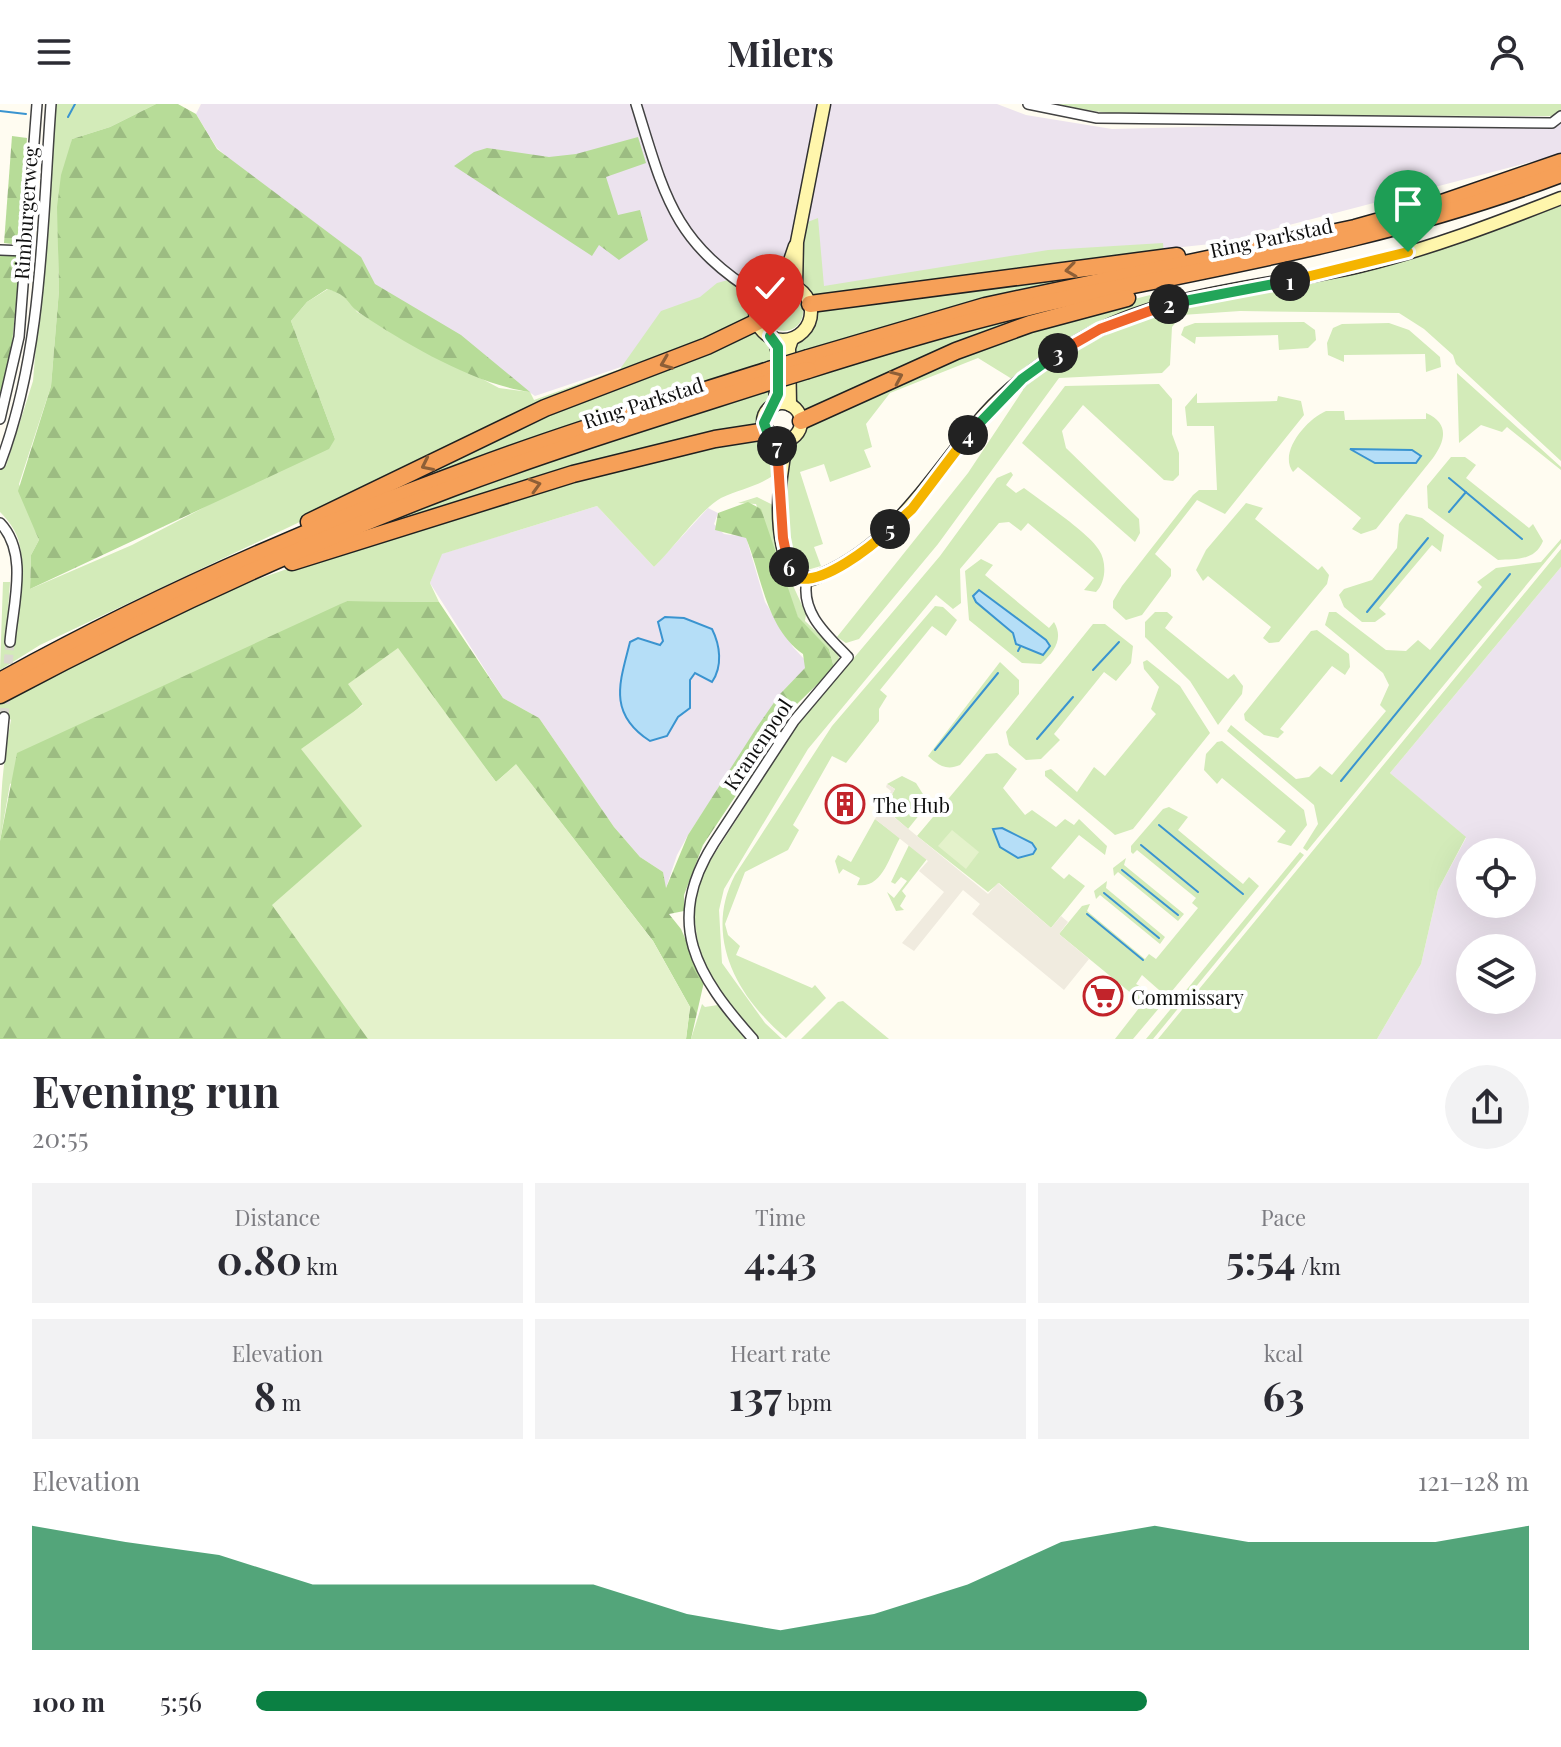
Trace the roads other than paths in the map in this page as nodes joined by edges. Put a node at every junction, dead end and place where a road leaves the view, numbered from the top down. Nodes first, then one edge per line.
1 (37, 104) edge
2 (51, 104) edge
3 (636, 104) edge
4 (816, 104) edge
5 (824, 104) edge
6 (1028, 104) edge
7 (1558, 121) edge
8 (815, 144) junction
9 (1561, 162) edge
10 (1561, 174) edge
11 (1561, 198) edge
12 (797, 242) junction
13 (1273, 247) junction
14 (0, 250) edge
15 (26, 251) junction
16 (1252, 263) junction
17 (782, 284) junction
18 (796, 286) junction
19 (760, 296) junction
20 (810, 304) junction
21 (757, 322) junction
22 (774, 338) junction
23 (792, 339) junction
24 (808, 364) junction
25 (775, 405) junction
26 (790, 405) junction
27 (0, 419) edge
28 (801, 421) junction
29 (777, 437) junction
30 (0, 464) edge
31 (0, 523) edge
32 (234, 572) junction
33 (807, 580) junction
34 (10, 642) tunnel mouth
35 (0, 681) edge
36 (0, 695) edge
37 (4, 717) dead end
38 (0, 759) edge
39 (753, 1039) edge

1 - 15 street
2 - 30 street, Rimburgerweg
3 - 19 street
4 - 8 street
5 - 8 street
6 - 7 street
8 - 12 street
9 - 13 highway, Ring Parkstad
10 - 16 highway, Ring Parkstad
11 - 33 street
12 - 17 street
12 - 18 street
13 -> 20 highway
13 - 24 highway, Ring Parkstad
14 - 15 street
15 - 27 street
16 - 24 highway, Ring Parkstad
28 -> 16 highway
17 - 18 street
17 - 19 street
18 - 20 street
19 - 21 street
20 - 23 street
21 - 22 street
21 -> 32 highway
22 - 23 street
22 - 25 street
23 - 26 street
24 - 32 highway, Ring Parkstad, bridge
25 - 26 street
25 - 29 street
26 - 28 street
28 - 29 street
32 -> 29 highway
29 - 33 street, Kranenpool
31 - 34 street
32 - 35 highway, Ring Parkstad
32 - 36 highway, Ring Parkstad
33 - 39 street, Kranenpool
37 - 38 street

